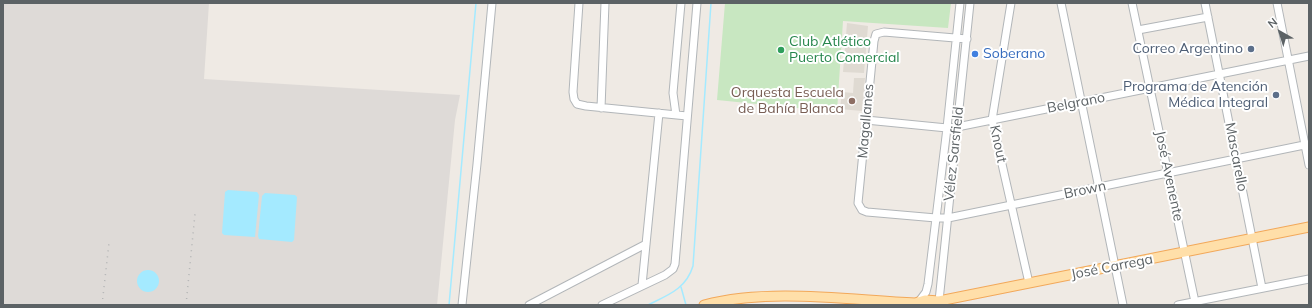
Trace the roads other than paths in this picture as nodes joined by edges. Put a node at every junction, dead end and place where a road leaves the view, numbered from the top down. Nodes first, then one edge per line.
1 (492, 3) edge
2 (579, 3) edge
3 (605, 3) edge
4 (681, 3) edge
5 (697, 3) edge
6 (960, 3) edge
7 (970, 3) edge
8 (1011, 3) edge
9 (1060, 3) edge
10 (1132, 3) edge
11 (1205, 3) edge
12 (1277, 3) edge
13 (1208, 17) junction
14 (1138, 30) junction
15 (956, 38) junction
16 (967, 39) junction
17 (1309, 56) edge
18 (1288, 60) junction
19 (1220, 74) junction
20 (1150, 88) junction
21 (1081, 102) junction
22 (601, 108) junction
23 (659, 113) junction
24 (676, 115) junction
25 (687, 116) junction
26 (866, 120) junction
27 (992, 120) junction
28 (957, 127) junction
29 (947, 128) junction
30 (1307, 144) edge
31 (1236, 158) junction
32 (1309, 165) edge
33 (1168, 172) junction
34 (1098, 187) junction
35 (1011, 204) junction
36 (860, 209) joint
37 (936, 218) junction
38 (948, 218) junction
39 (1309, 228) edge
40 (1252, 239) junction
41 (646, 244) junction
42 (1184, 252) junction
43 (1114, 266) junction
44 (1309, 279) edge
45 (1029, 283) junction
46 (642, 285) junction
47 (1262, 288) junction
48 (826, 298) junction
49 (1195, 302) junction
50 (916, 303) edge
51 (938, 303) edge
52 (462, 305) edge
53 (529, 305) edge
54 (602, 305) edge
55 (704, 305) edge
56 (845, 305) edge
57 (899, 305) edge
58 (1123, 305) edge
59 (1178, 305) edge

1 - 52 street
2 - 22 street
3 - 22 street
4 - 24 street
5 - 25 street
6 - 15 street, Vélez Sarsfield
7 - 16 street, Vélez Sarsfield
8 - 27 street, Knout
9 - 21 street
10 - 14 street, José Avenente
11 - 13 street, Mascarello
12 - 18 street
13 - 14 street
13 - 19 street, Mascarello
14 - 20 street, José Avenente
15 - 16 street
15 - 26 street, Magallanes
15 - 29 street, Vélez Sarsfield
16 - 28 street, Vélez Sarsfield
17 - 18 street, Belgrano
18 - 19 street, Belgrano
18 - 30 street
19 - 20 street, Belgrano
19 - 31 street, Mascarello
20 - 21 street, Belgrano
20 - 33 street, José Avenente
21 - 27 street, Belgrano
21 - 34 street
22 - 23 street
23 - 24 street
23 - 41 street
24 - 25 street
25 - 46 street
26 - 29 street, Belgrano
26 - 36 street, Magallanes
27 - 28 street, Belgrano
27 - 35 street, Knout
28 - 29 street, Belgrano
28 - 38 street, Vélez Sarsfield
29 - 37 street, Vélez Sarsfield
30 - 31 street, Brown
30 - 32 street
31 - 33 street, Brown
31 - 40 street, Mascarello
33 - 34 street, Brown
33 - 42 street, José Avenente
34 - 35 street, Brown
34 - 43 street
35 - 38 street, Brown
35 - 45 street, Knout
36 - 37 street, Brown
37 - 38 street, Brown
37 - 50 street, Vélez Sarsfield
38 - 51 street, Vélez Sarsfield
39 - 40 main road, José Carrega
40 - 42 main road, José Carrega
40 - 47 street, Mascarello
41 - 46 street
41 - 53 street
42 - 43 main road, José Carrega
42 - 49 street, José Avenente
43 - 45 main road, José Carrega
43 - 58 street
44 - 47 street
45 - 51 main road, José Carrega
46 - 54 street
47 - 49 street
48 - 50 main road, José Carrega
48 - 55 main road, José Carrega
48 - 56 main road
49 - 59 street
50 - 51 main road, José Carrega
50 - 57 main road

